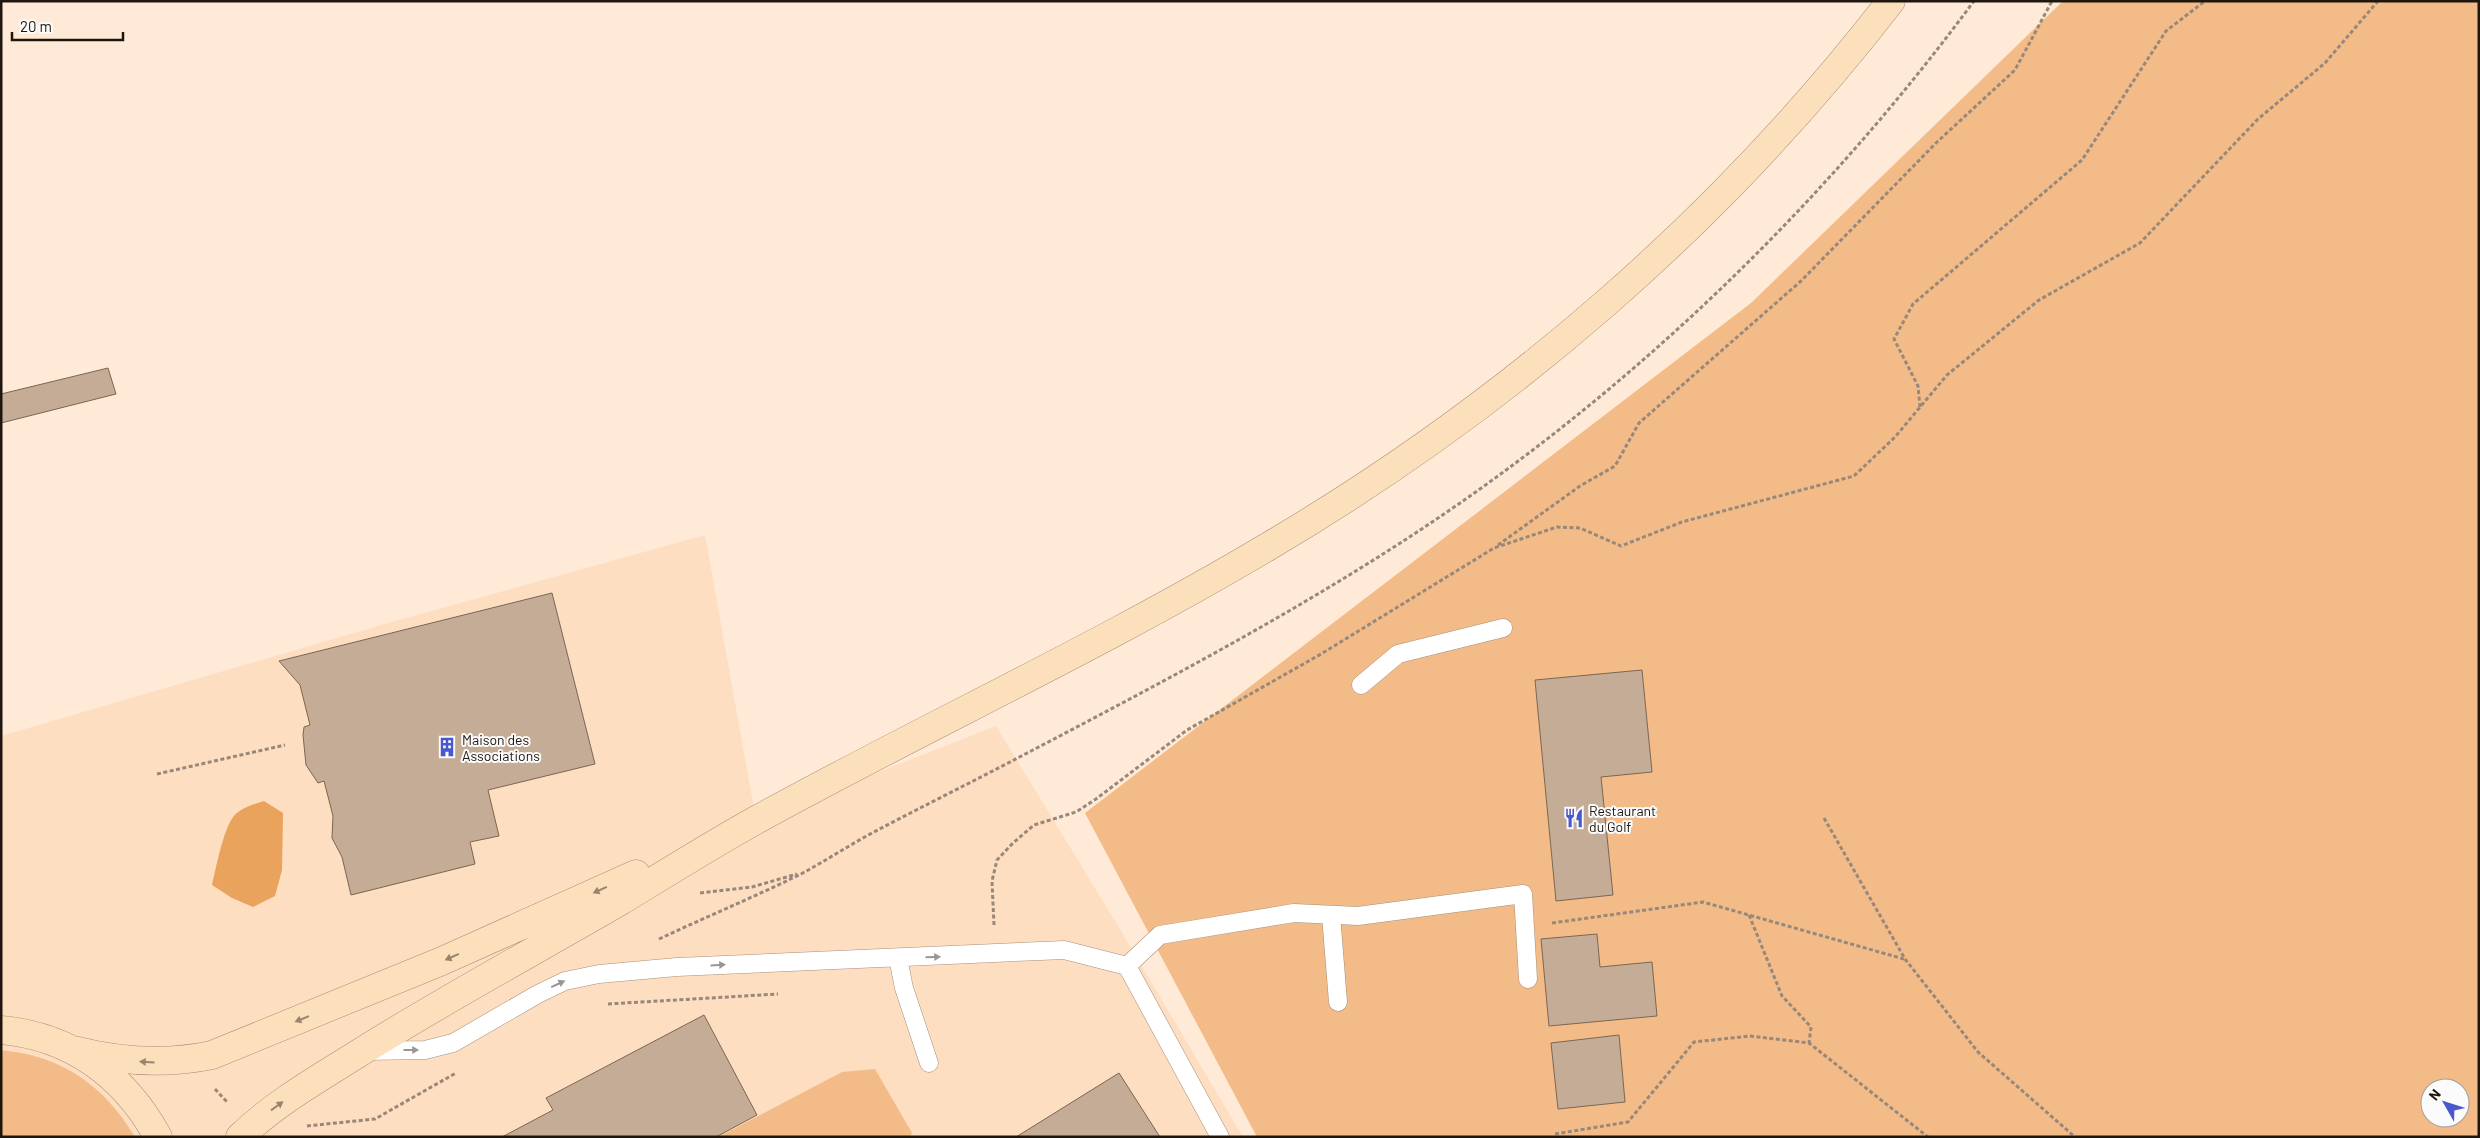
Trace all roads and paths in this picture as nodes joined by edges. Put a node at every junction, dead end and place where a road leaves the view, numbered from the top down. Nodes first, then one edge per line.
1 (1890, 1) edge
2 (2052, 1) edge
3 (2205, 1) edge
4 (2378, 1) edge
5 (1920, 408) junction
6 (1494, 548) junction
7 (1503, 628) dead end
8 (1361, 685) dead end
9 (285, 744) dead end
10 (157, 774) dead end
11 (1824, 818) dead end
12 (756, 820) junction
13 (807, 871) dead end
14 (1331, 915) junction
15 (1749, 915) junction
16 (1525, 927) junction
17 (653, 942) dead end
18 (995, 953) junction
19 (898, 958) junction
20 (1905, 959) junction
21 (1127, 966) junction
22 (1528, 979) dead end
23 (782, 993) dead end
24 (1338, 1002) dead end
25 (606, 1004) dead end
26 (1, 1030) edge
27 (1809, 1043) junction
28 (74, 1050) junction
29 (363, 1051) junction
30 (188, 1060) junction
31 (929, 1063) dead end
32 (459, 1072) dead end
33 (297, 1128) dead end
34 (245, 1132) edge
35 (1556, 1134) dead end
36 (158, 1137) edge
37 (1220, 1137) edge
38 (1928, 1137) edge
39 (2075, 1137) edge

1 - 12 main road
2 - 6 path
3 - 5 path
4 - 5 path
5 - 6 path
6 - 18 path
7 - 8 lane
9 - 10 path
11 - 20 path
12 - 29 main road
12 -> 30 main road
13 - 17 path
14 - 16 lane
14 - 21 lane
14 - 24 lane
15 - 16 path
15 - 20 path
15 - 27 path
16 - 22 lane
19 -> 18 lane
18 - 21 lane
29 -> 19 lane
19 - 31 lane
20 - 39 path
21 - 37 lane
23 - 25 path
26 - 28 main road
27 - 35 path
27 - 38 path
30 -> 28 main road
28 - 36 main road
34 -> 29 main road
30 - 34 path
32 - 33 path

